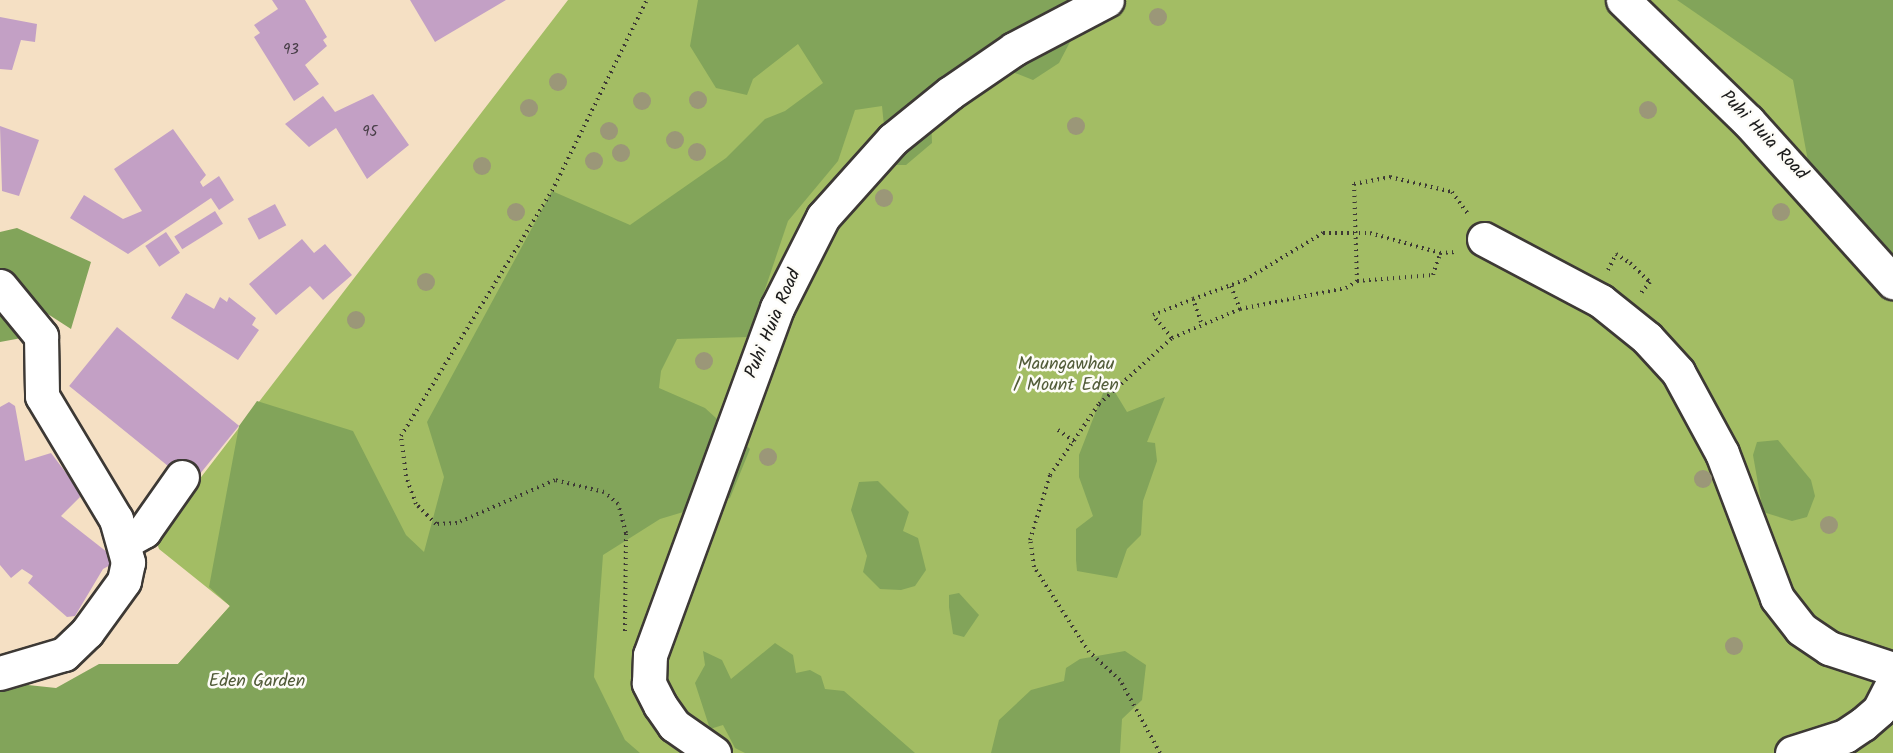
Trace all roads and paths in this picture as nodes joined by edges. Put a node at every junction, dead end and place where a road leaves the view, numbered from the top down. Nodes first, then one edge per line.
1 (647, 0) edge
2 (1107, 0) edge
3 (1623, 0) edge
4 (1354, 233) junction
5 (1484, 239) joint
6 (1448, 252) dead end
7 (1440, 253) junction
8 (1357, 281) junction
9 (1893, 282) edge
10 (0, 286) edge
11 (1231, 286) junction
12 (1193, 299) junction
13 (1240, 309) junction
14 (1200, 322) junction
15 (1172, 338) junction
16 (1058, 430) dead end
17 (1075, 442) junction
18 (182, 477) dead end
19 (126, 541) junction
20 (650, 655) junction
21 (1893, 669) edge
22 (0, 673) edge
23 (1893, 682) edge
24 (714, 753) edge
25 (1160, 753) edge
26 (1792, 753) edge

1 - 20 path
2 - 20 street, Puhi Huia Road
3 - 9 street, Puhi Huia Road
4 - 5 path
4 - 7 path
4 - 8 path
4 - 11 path
5 - 21 street
6 - 7 path
7 - 8 path
8 - 13 path
10 - 19 street
11 - 12 path
11 - 13 path
12 - 14 path
12 - 15 path
13 - 14 path
14 - 15 path
15 - 17 path
16 - 17 path
17 - 25 path
18 - 19 street
19 - 22 street
20 - 24 street, Puhi Huia Road
23 - 26 street

